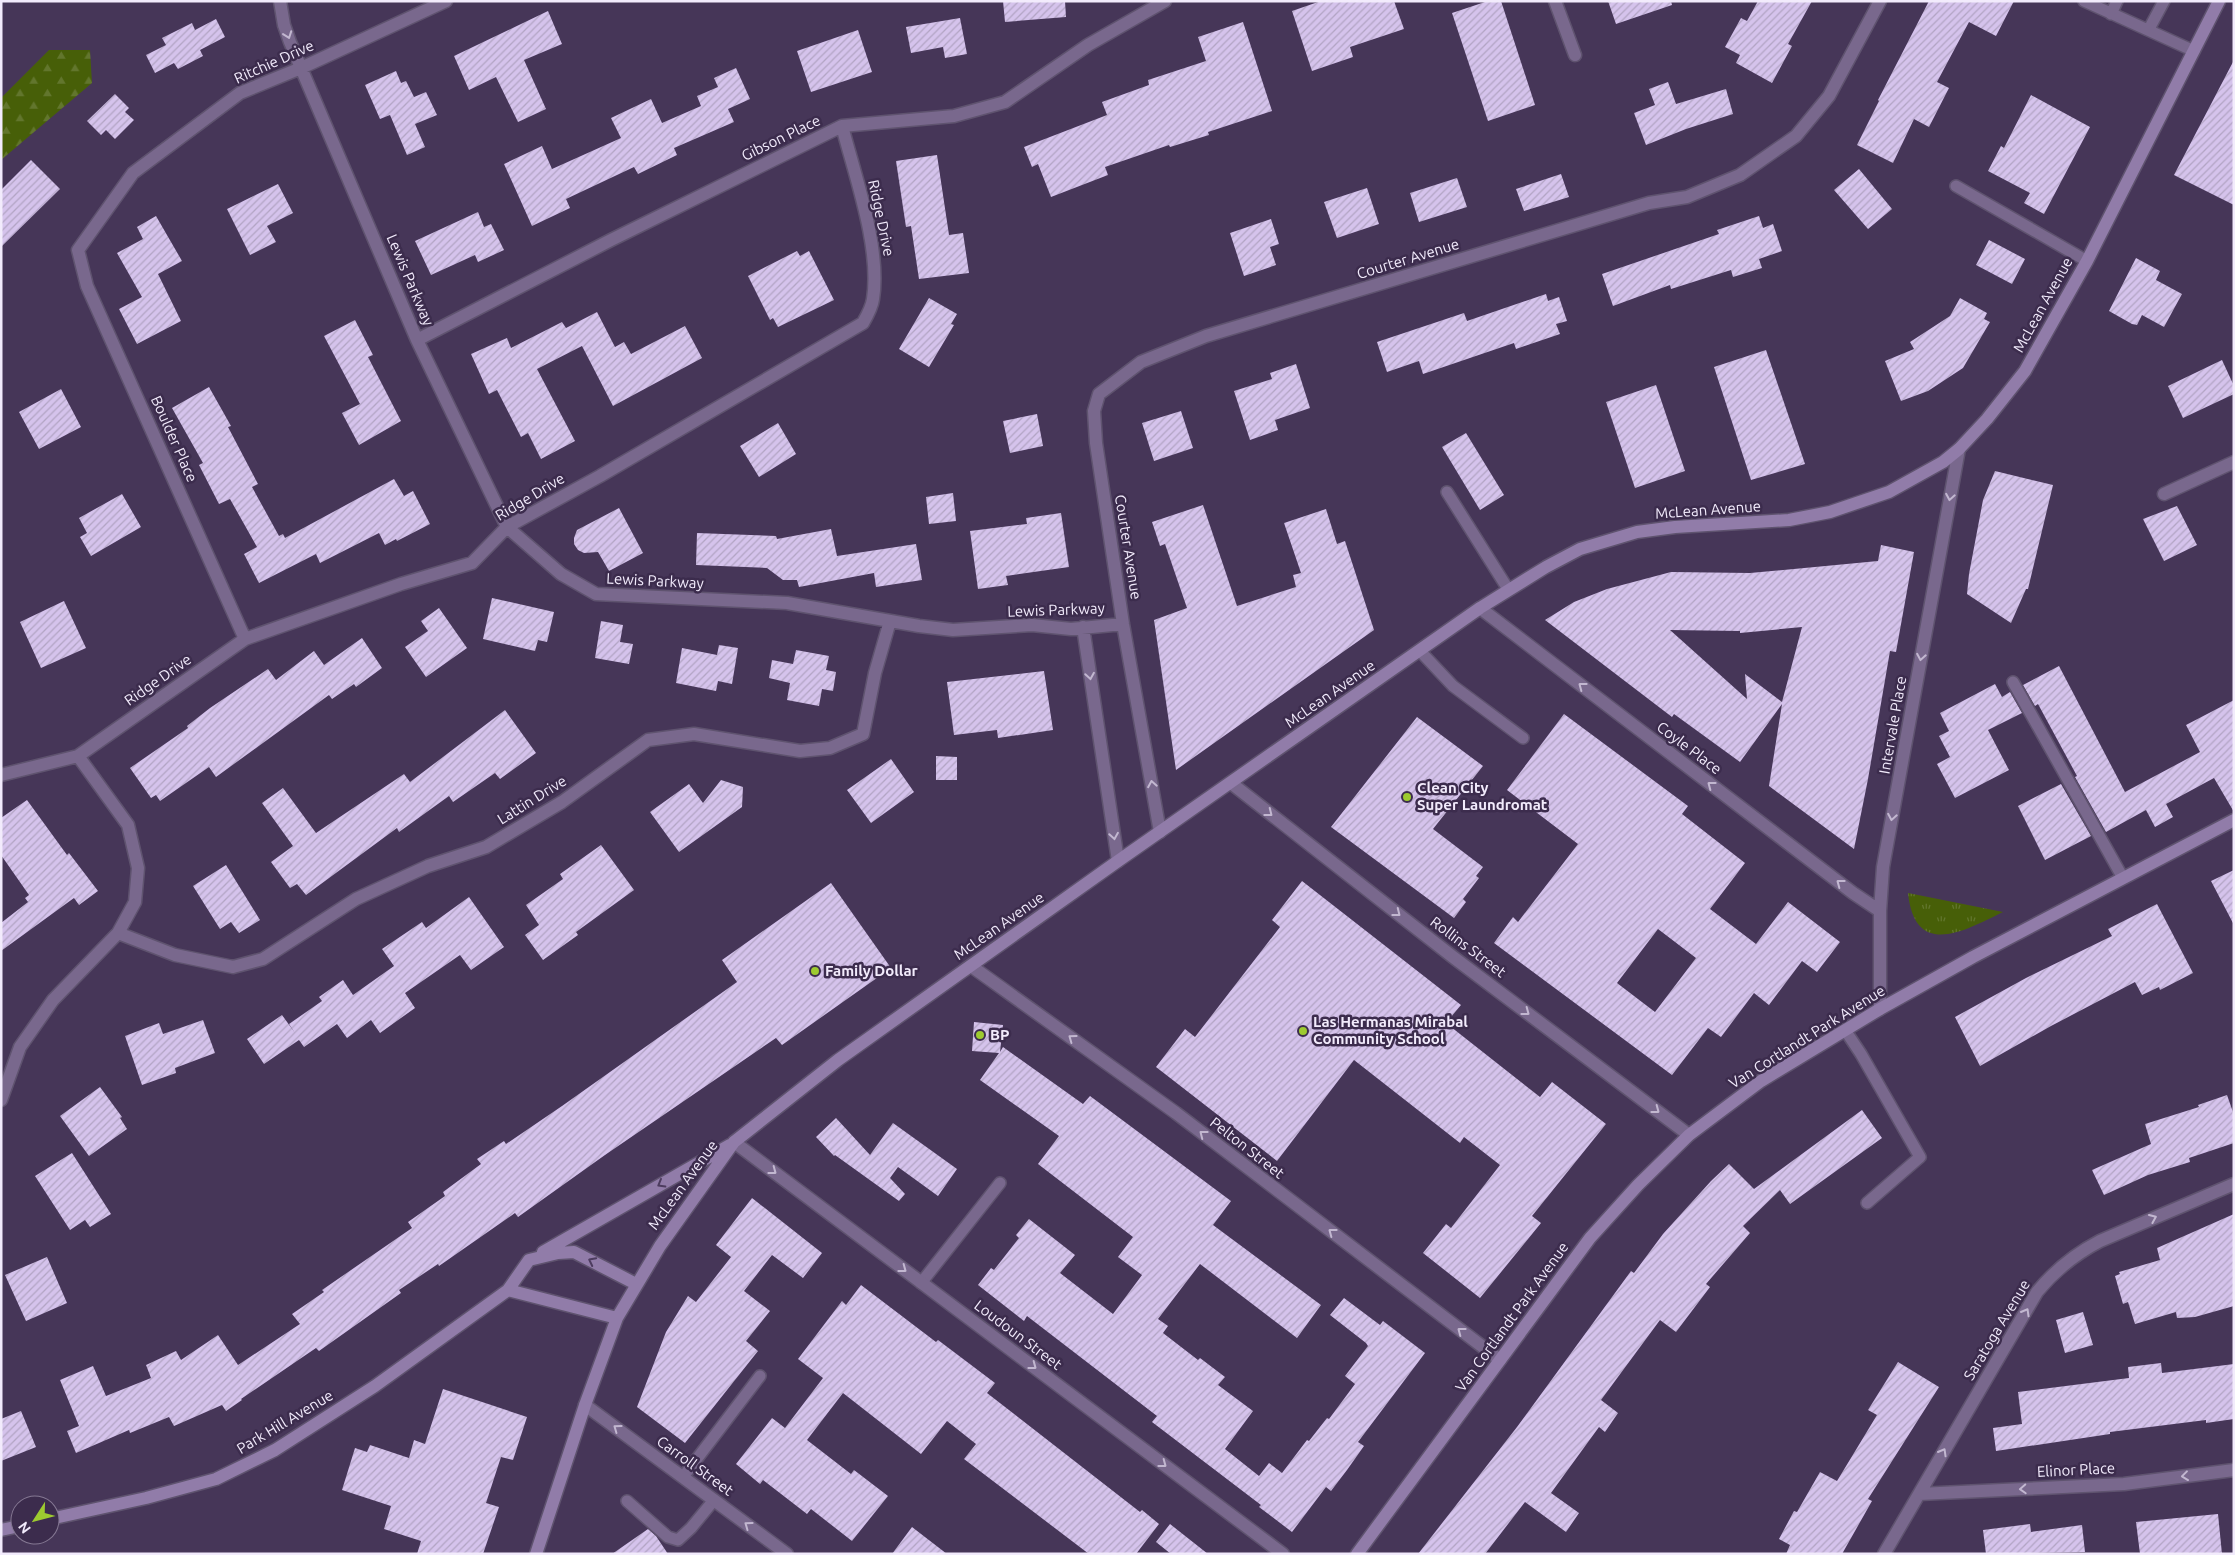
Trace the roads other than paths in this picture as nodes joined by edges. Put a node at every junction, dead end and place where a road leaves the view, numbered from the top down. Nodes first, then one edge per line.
1 (280, 1) edge
2 (446, 1) edge
3 (1165, 1) edge
4 (1555, 1) edge
5 (1880, 1) edge
6 (2084, 1) edge
7 (2117, 1) edge
8 (2164, 1) edge
9 (2219, 1) edge
10 (2111, 14) junction
11 (2150, 30) junction
12 (2194, 51) junction
13 (1575, 55) dead end
14 (301, 68) junction
15 (842, 126) junction
16 (1956, 186) dead end
17 (78, 250) joint
18 (2087, 261) junction
19 (417, 340) junction
20 (1959, 449) junction
21 (2234, 462) edge
22 (1447, 492) dead end
23 (2164, 494) dead end
24 (507, 527) junction
25 (1508, 589) junction
26 (1480, 608) junction
27 (890, 621) junction
28 (1123, 624) junction
29 (1083, 627) junction
30 (245, 639) junction
31 (1420, 651) junction
32 (2013, 682) dead end
33 (1523, 738) dead end
34 (78, 756) junction
35 (1, 775) edge
36 (1231, 783) junction
37 (2234, 820) edge
38 (1160, 832) junction
39 (1118, 861) junction
40 (2123, 878) junction
41 (1880, 911) junction
42 (118, 933) junction
43 (971, 966) junction
44 (1880, 1009) junction
45 (1845, 1030) junction
46 (1, 1100) edge
47 (1689, 1135) junction
48 (734, 1142) junction
49 (1000, 1183) dead end
50 (2234, 1184) edge
51 (1867, 1203) dead end
52 (529, 1260) junction
53 (921, 1283) junction
54 (636, 1284) junction
55 (508, 1290) junction
56 (617, 1318) junction
57 (1500, 1360) junction
58 (760, 1376) dead end
59 (585, 1405) junction
60 (2234, 1470) edge
61 (683, 1477) junction
62 (1919, 1494) junction
63 (627, 1500) dead end
64 (714, 1500) junction
65 (60, 1517) edge
66 (536, 1554) edge
67 (787, 1554) edge
68 (1282, 1554) edge
69 (1357, 1554) edge
70 (1884, 1554) edge

1 -> 14 street, Lewis Parkway
2 - 14 street, Ritchie Drive
3 - 15 street, Gibson Place
4 - 13 street
5 - 28 street, Courter Avenue
6 - 10 lane
7 - 10 lane
8 - 11 lane
9 - 12 street, McLean Avenue
10 - 11 lane
11 - 12 lane
12 - 18 street, McLean Avenue
14 - 17 street, Ritchie Drive
14 - 19 street, Lewis Parkway
15 - 19 street, Gibson Place
15 - 24 street, Ridge Drive
16 - 18 lane
17 - 30 street, Boulder Place
18 - 20 street, McLean Avenue
19 - 24 street, Lewis Parkway
20 - 25 street, McLean Avenue
20 -> 41 street, Intervale Place
21 - 23 street
22 - 25 lane
24 - 27 street, Lewis Parkway
24 - 30 street, Ridge Drive
25 - 26 street, McLean Avenue
26 - 31 street, McLean Avenue
41 -> 26 street, Coyle Place
27 - 29 street, Lewis Parkway
27 - 42 street, Lattin Drive
28 - 29 street, Lewis Parkway
38 -> 28 street, Lewis Parkway
29 -> 39 street
30 - 34 street, Ridge Drive
31 - 33 lane
31 - 36 street, McLean Avenue
32 - 40 lane
34 - 35 street, Ridge Drive
34 - 42 street
36 - 38 street, McLean Avenue
36 -> 47 street, Rollins Street
37 - 40 street, Van Cortlandt Park Avenue
38 - 39 street, McLean Avenue
39 - 43 street, McLean Avenue
40 - 44 street, Van Cortlandt Park Avenue
41 - 44 street, Intervale Place
42 - 46 street
43 - 48 street, McLean Avenue
57 -> 43 street, Pelton Street
44 - 45 street, Van Cortlandt Park Avenue
45 - 47 street, Van Cortlandt Park Avenue
45 - 51 lane
47 - 57 street, Van Cortlandt Park Avenue
48 -> 52 street
48 -> 53 street, Loudoun Street
48 - 54 street, McLean Avenue
49 - 53 lane
62 -> 50 street, Saratoga Avenue
54 -> 52 street
52 - 55 street, Park Hill Avenue
53 -> 68 street, Loudoun Street
54 - 56 street, McLean Avenue
55 - 56 street
55 - 65 street, Park Hill Avenue
56 - 59 street, McLean Avenue
57 - 69 street, Van Cortlandt Park Avenue
58 - 61 lane
61 -> 59 street, Carroll Street
59 - 66 street, McLean Avenue
60 -> 62 street, Elinor Place
61 - 64 street, Carroll Street
62 - 70 street, Saratoga Avenue
63 - 64 lane
67 -> 64 street, Carroll Street

